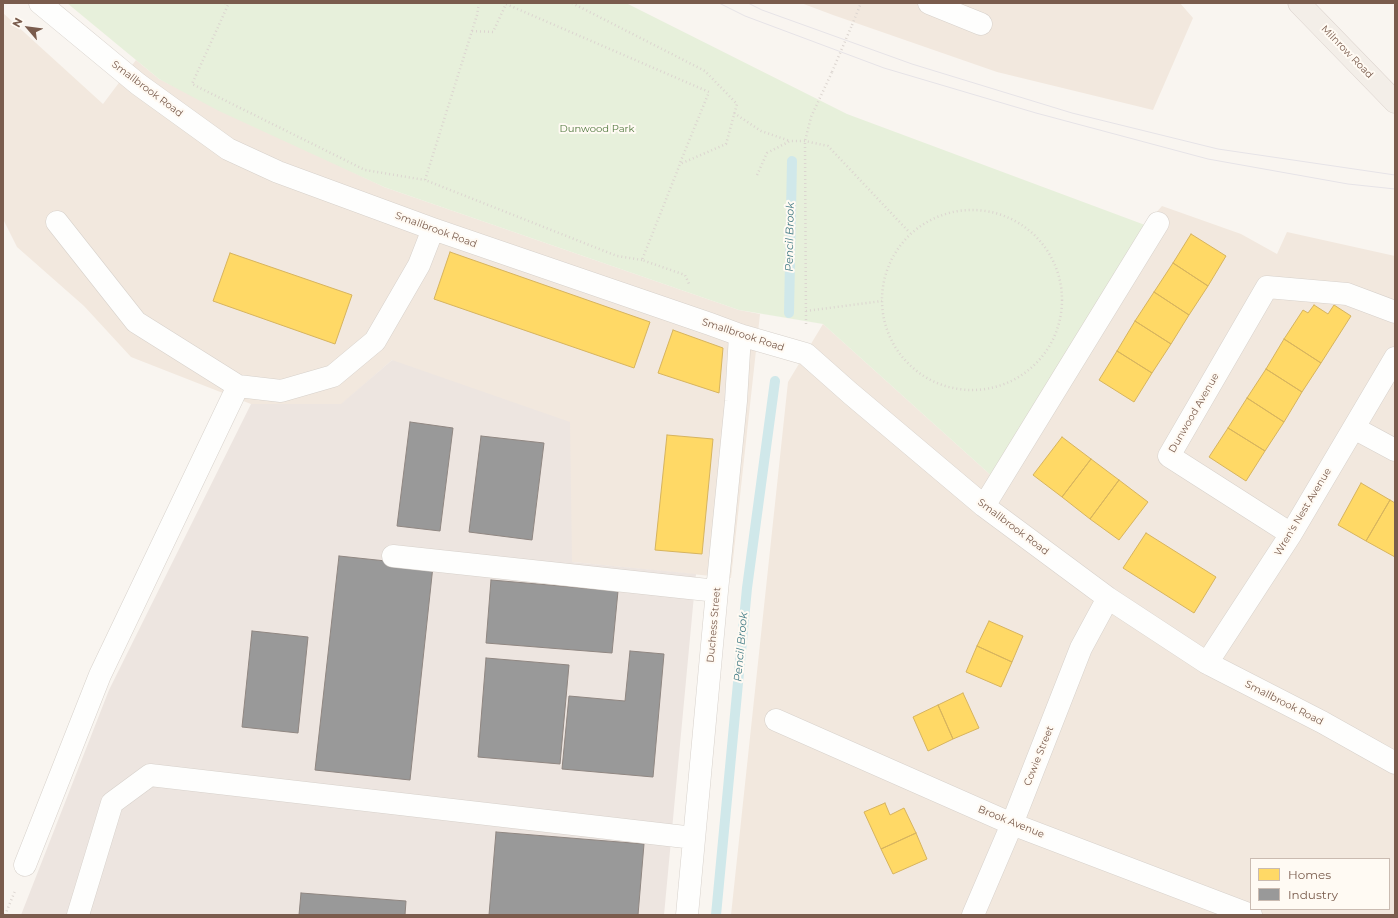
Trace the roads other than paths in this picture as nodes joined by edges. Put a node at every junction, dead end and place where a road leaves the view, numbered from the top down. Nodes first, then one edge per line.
1 (40, 3) edge
2 (929, 3) edge
3 (1299, 3) edge
4 (981, 24) dead end
5 (1395, 102) edge
6 (57, 222) dead end
7 (1158, 223) dead end
8 (433, 229) junction
9 (1395, 312) edge
10 (740, 335) junction
11 (1395, 358) edge
12 (238, 386) junction
13 (1354, 428) junction
14 (1395, 450) edge
15 (984, 506) junction
16 (1291, 534) junction
17 (393, 556) dead end
18 (717, 591) junction
19 (1108, 598) junction
20 (1207, 663) junction
21 (776, 720) dead end
22 (1395, 763) edge
23 (1012, 824) junction
24 (694, 838) junction
25 (25, 865) dead end
26 (78, 915) edge
27 (687, 915) edge
28 (973, 915) edge
29 (1251, 915) edge

1 - 8 street, Smallbrook Road
2 - 4 street
3 - 5 main road, Milnrow Road
6 - 12 street
7 - 15 street
8 - 10 street, Smallbrook Road
8 - 12 street
9 - 16 street, Dunwood Avenue
10 - 15 street, Smallbrook Road
10 - 18 street, Duchess Street
11 - 13 street, Wren's Nest Avenue
12 - 25 street
13 - 14 street
13 - 16 street, Wren's Nest Avenue
15 - 19 street, Smallbrook Road
16 - 20 street, Wren's Nest Avenue
17 - 18 street
18 - 24 street, Duchess Street
19 - 20 street, Smallbrook Road
19 - 23 street, Cowie Street
20 - 22 street, Smallbrook Road
21 - 23 street, Brook Avenue
23 - 28 street, Cowie Street
23 - 29 street, Brook Avenue
24 - 26 street
24 - 27 street, Duchess Street

